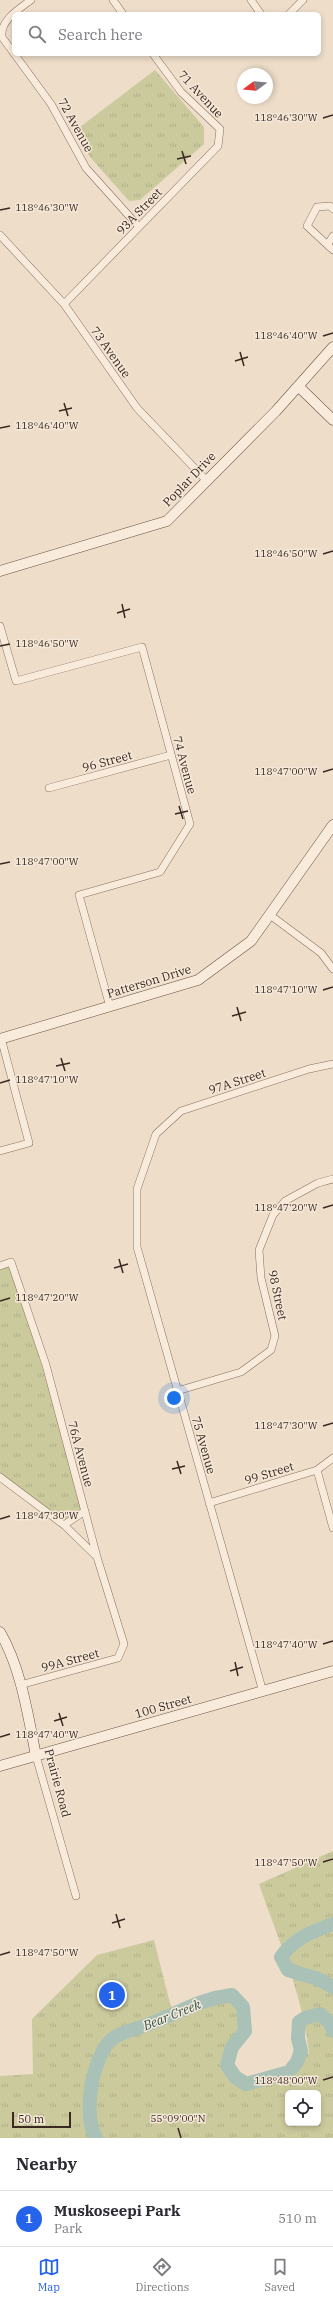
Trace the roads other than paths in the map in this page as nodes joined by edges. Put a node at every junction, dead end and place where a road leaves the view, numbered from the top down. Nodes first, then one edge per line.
1 (31, 0) edge
2 (113, 0) edge
3 (251, 0) edge
4 (303, 0) edge
5 (16, 12) edge
6 (122, 12) edge
7 (260, 12) edge
8 (290, 12) edge
9 (12, 15) edge
10 (0, 29) edge
11 (12, 51) edge
12 (15, 56) edge
13 (154, 56) edge
14 (220, 129) joint
15 (333, 209) edge
16 (138, 227) junction
17 (0, 235) edge
18 (333, 236) edge
19 (330, 247) edge
20 (64, 304) junction
21 (333, 347) edge
22 (298, 386) junction
23 (333, 420) edge
24 (206, 480) junction
25 (0, 571) edge
26 (0, 626) edge
27 (171, 755) junction
28 (49, 788) dead end
29 (333, 825) edge
30 (270, 915) junction
31 (333, 969) edge
32 (110, 1007) junction
33 (0, 1038) edge
34 (333, 1064) edge
35 (156, 1134) joint
36 (0, 1151) edge
37 (333, 1179) edge
38 (0, 1266) edge
39 (177, 1391) junction
40 (333, 1458) edge
41 (318, 1470) junction
42 (0, 1477) edge
43 (209, 1503) junction
44 (85, 1511) junction
45 (64, 1525) junction
46 (333, 1528) edge
47 (97, 1557) junction
48 (0, 1632) edge
49 (121, 1651) joint
50 (333, 1671) edge
51 (20, 1685) junction
52 (263, 1692) junction
53 (36, 1756) junction
54 (0, 1766) edge
55 (76, 1896) dead end

1 - 5 street
2 - 6 street
3 - 7 street
4 - 8 street
9 - 10 street
10 - 11 street, 72 Avenue
12 - 16 street, 72 Avenue
13 - 14 street, 71 Avenue
14 - 16 street, 93A Street
15 - 19 street
16 - 20 street, 93A Street
17 - 20 street, 73 Avenue
18 - 19 street
20 - 24 street, 73 Avenue
21 - 22 street, Poplar Drive
22 - 23 street
22 - 24 street, Poplar Drive
24 - 25 street, Poplar Drive
26 - 27 street, 74 Avenue
27 - 28 street, 96 Street
27 - 32 street, 74 Avenue
29 - 30 street, Patterson Drive
30 - 31 street
30 - 32 street, Patterson Drive
32 - 33 street, Patterson Drive
33 - 36 street
34 - 35 street, 97A Street
35 - 39 street, 75 Avenue
37 - 39 street, 98 Street
38 - 44 street, 76A Avenue
39 - 43 street, 75 Avenue
40 - 41 street, 99 Street
41 - 43 street, 99 Street
41 - 46 street
42 - 45 street
43 - 52 street, 75 Avenue
44 - 45 street
44 - 47 street, 76A Avenue
45 - 47 street
47 - 49 street, 76A Avenue
48 - 51 street, Prairie Road
49 - 51 street, 99A Street
50 - 52 street, 100 Street
51 - 53 street, Prairie Road
52 - 53 street, 100 Street
53 - 54 street, 100 Street
53 - 55 street, Prairie Road

